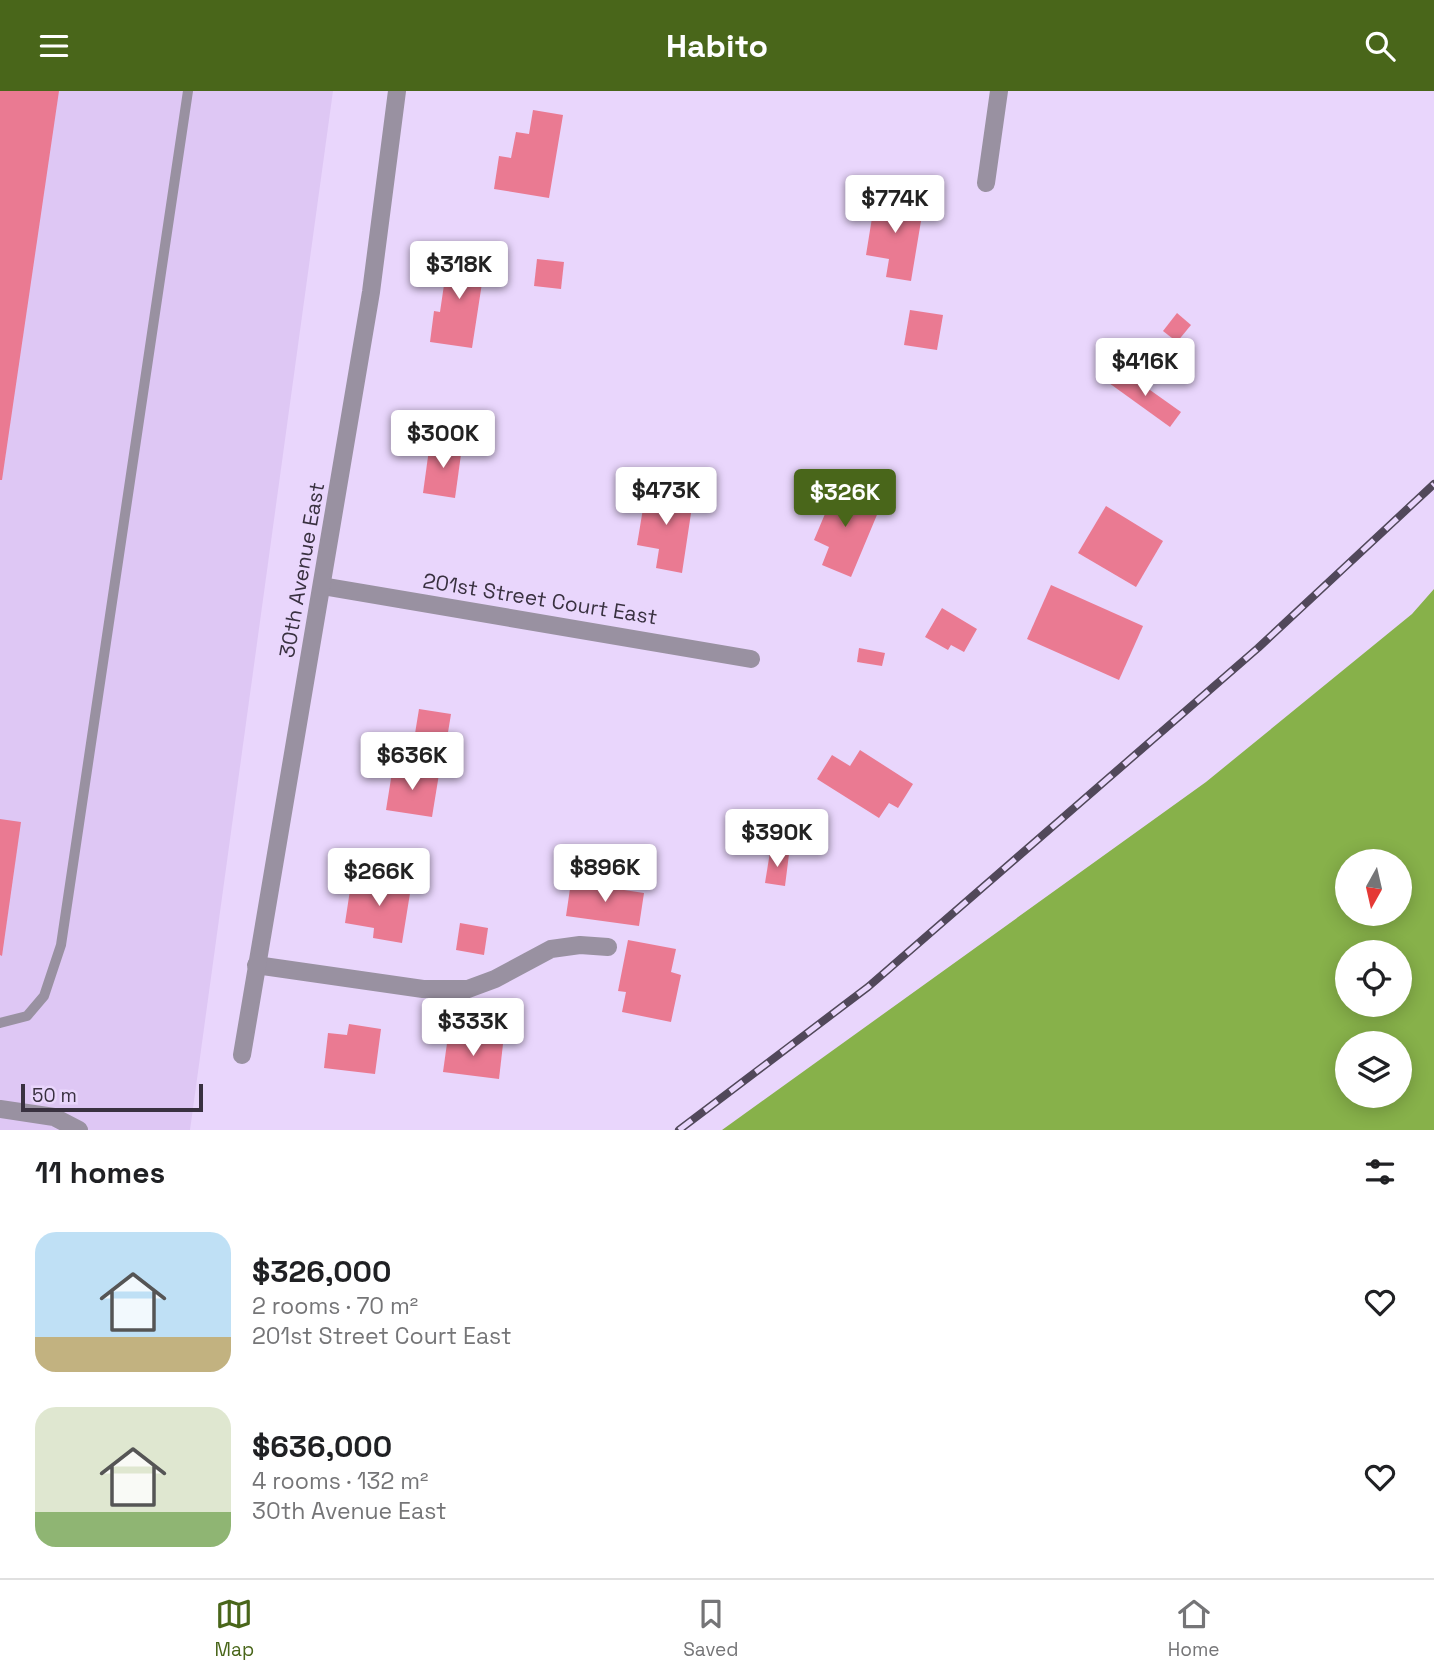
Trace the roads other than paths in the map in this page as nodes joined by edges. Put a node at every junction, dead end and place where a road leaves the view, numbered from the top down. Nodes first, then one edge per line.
1 (188, 91) edge
2 (397, 91) edge
3 (999, 91) edge
4 (986, 183) dead end
5 (321, 586) junction
6 (751, 659) dead end
7 (608, 947) dead end
8 (256, 965) junction
9 (0, 1023) edge
10 (242, 1055) dead end
11 (0, 1109) edge
12 (79, 1130) edge

1 - 9 lane
2 - 5 street, 30th Avenue East
3 - 4 street
5 - 6 street, 201st Street Court East
5 - 8 street, 30th Avenue East
7 - 8 street
8 - 10 street, 30th Avenue East
11 - 12 street

